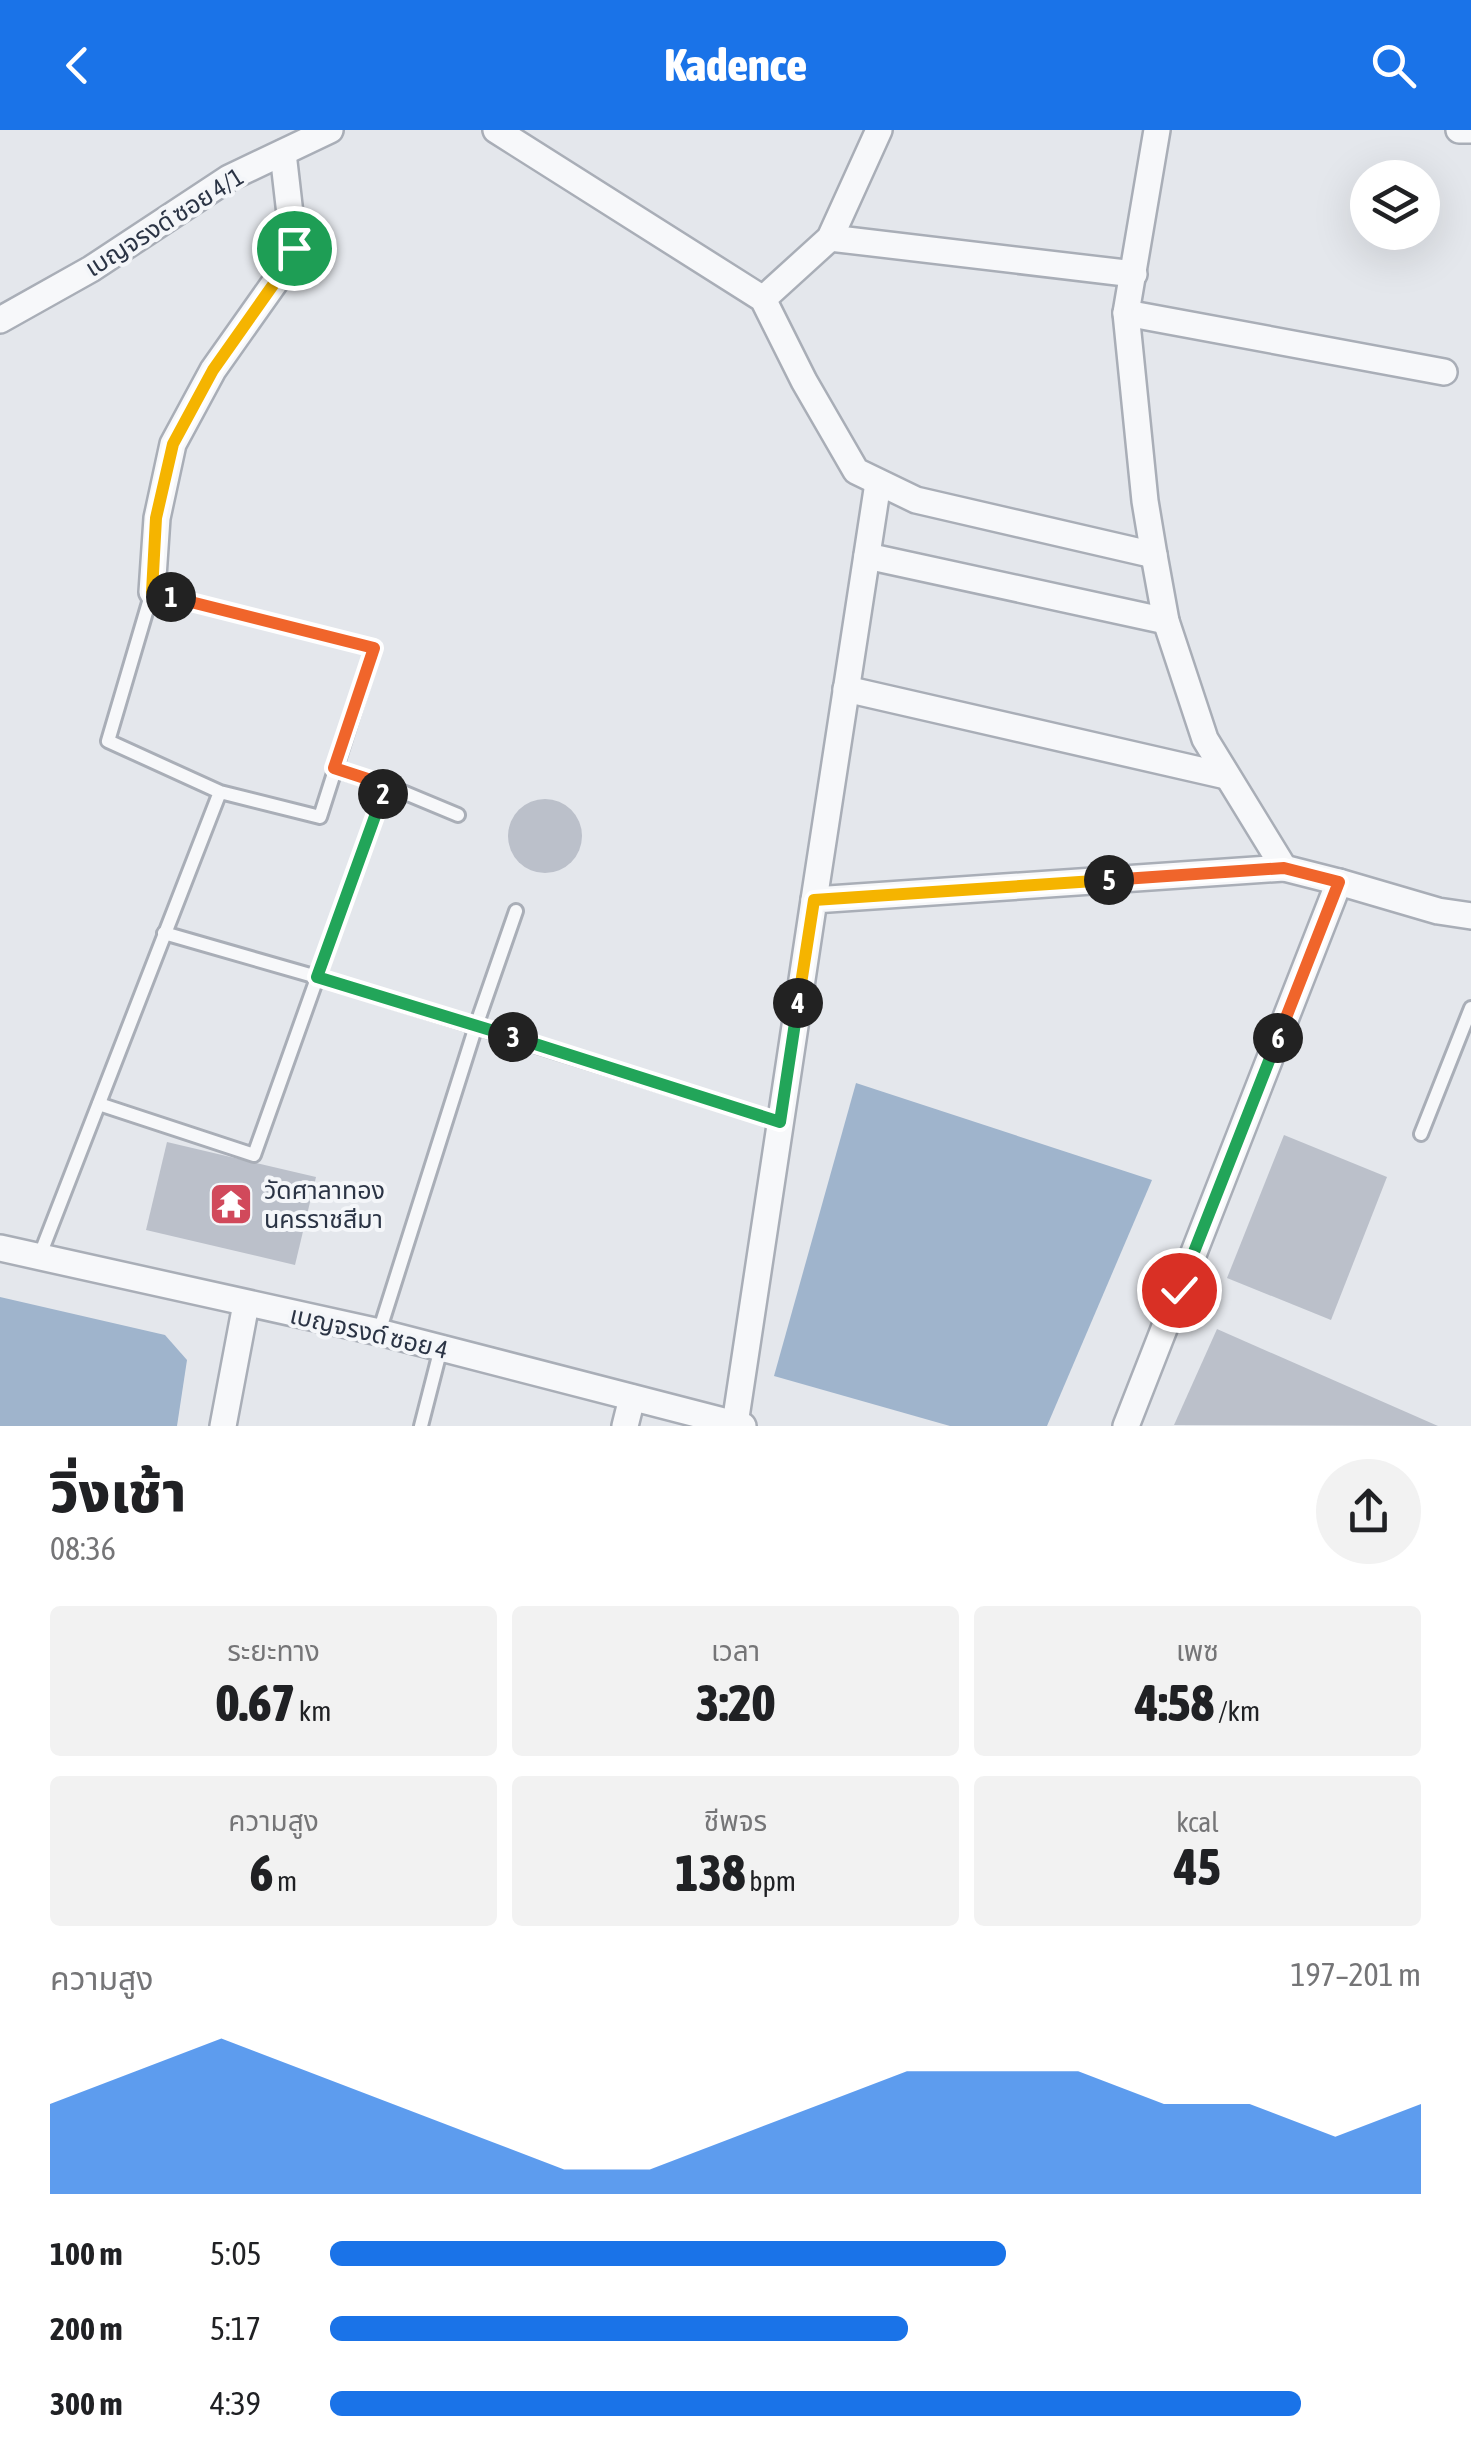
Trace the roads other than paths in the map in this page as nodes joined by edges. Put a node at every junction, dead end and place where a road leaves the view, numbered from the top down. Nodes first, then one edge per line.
1 (330, 130) edge
2 (496, 130) edge
3 (879, 130) edge
4 (1157, 130) edge
5 (1458, 130) edge
6 (1470, 130) edge
7 (283, 153) junction
8 (830, 238) junction
9 (1134, 274) junction
10 (763, 299) junction
11 (1126, 312) junction
12 (0, 320) edge
13 (1444, 372) dead end
14 (878, 483) junction
15 (1154, 555) junction
16 (867, 556) junction
17 (152, 592) junction
18 (1166, 621) junction
19 (846, 689) junction
20 (334, 768) junction
21 (1226, 776) junction
22 (386, 785) junction
23 (220, 792) junction
24 (458, 815) dead end
25 (1284, 868) junction
26 (1339, 882) junction
27 (814, 900) junction
28 (516, 912) dead end
29 (1471, 916) edge
30 (164, 932) junction
31 (317, 977) junction
32 (1471, 1008) edge
33 (476, 1026) junction
34 (99, 1104) junction
35 (780, 1122) junction
36 (1421, 1134) dead end
37 (0, 1248) edge
38 (40, 1256) junction
39 (246, 1304) junction
40 (379, 1332) junction
41 (441, 1348) junction
42 (632, 1398) junction
43 (739, 1425) edge
44 (222, 1426) edge
45 (421, 1426) edge
46 (624, 1426) edge
47 (1126, 1426) edge

1 - 7 street, เบญจรงด์ ซอย 4/1
2 - 10 street
3 - 8 street
4 - 9 street
5 - 6 street
7 - 12 street, เบญจรงด์ ซอย 4/1
7 - 17 street
8 - 9 street
8 - 10 street
9 - 11 street
10 - 14 street
11 - 13 street
11 - 15 street
14 - 15 street
14 - 16 street
15 - 18 street
16 - 18 street
16 - 19 street
17 - 20 lane
17 - 23 lane
18 - 21 street
19 - 21 street
19 - 27 street
20 - 22 lane
20 - 23 lane
21 - 25 street
22 - 24 lane
22 - 31 lane
23 - 30 lane
25 - 26 street
25 - 27 street
26 - 29 street
26 - 47 street
27 - 35 street
28 - 33 lane
30 - 31 lane
30 - 34 lane
31 - 33 lane
31 - 34 lane
32 - 36 lane
33 - 35 lane
33 - 40 lane
34 - 38 lane
35 - 43 street
37 - 38 street, เบญจรงด์ ซอย 4
38 - 39 street, เบญจรงด์ ซอย 4
39 - 40 street, เบญจรงด์ ซอย 4
39 - 44 street
40 - 41 street, เบญจรงด์ ซอย 4
41 - 42 street, เบญจรงด์ ซอย 4
41 - 45 lane
42 - 43 street, เบญจรงด์ ซอย 4
42 - 46 street

